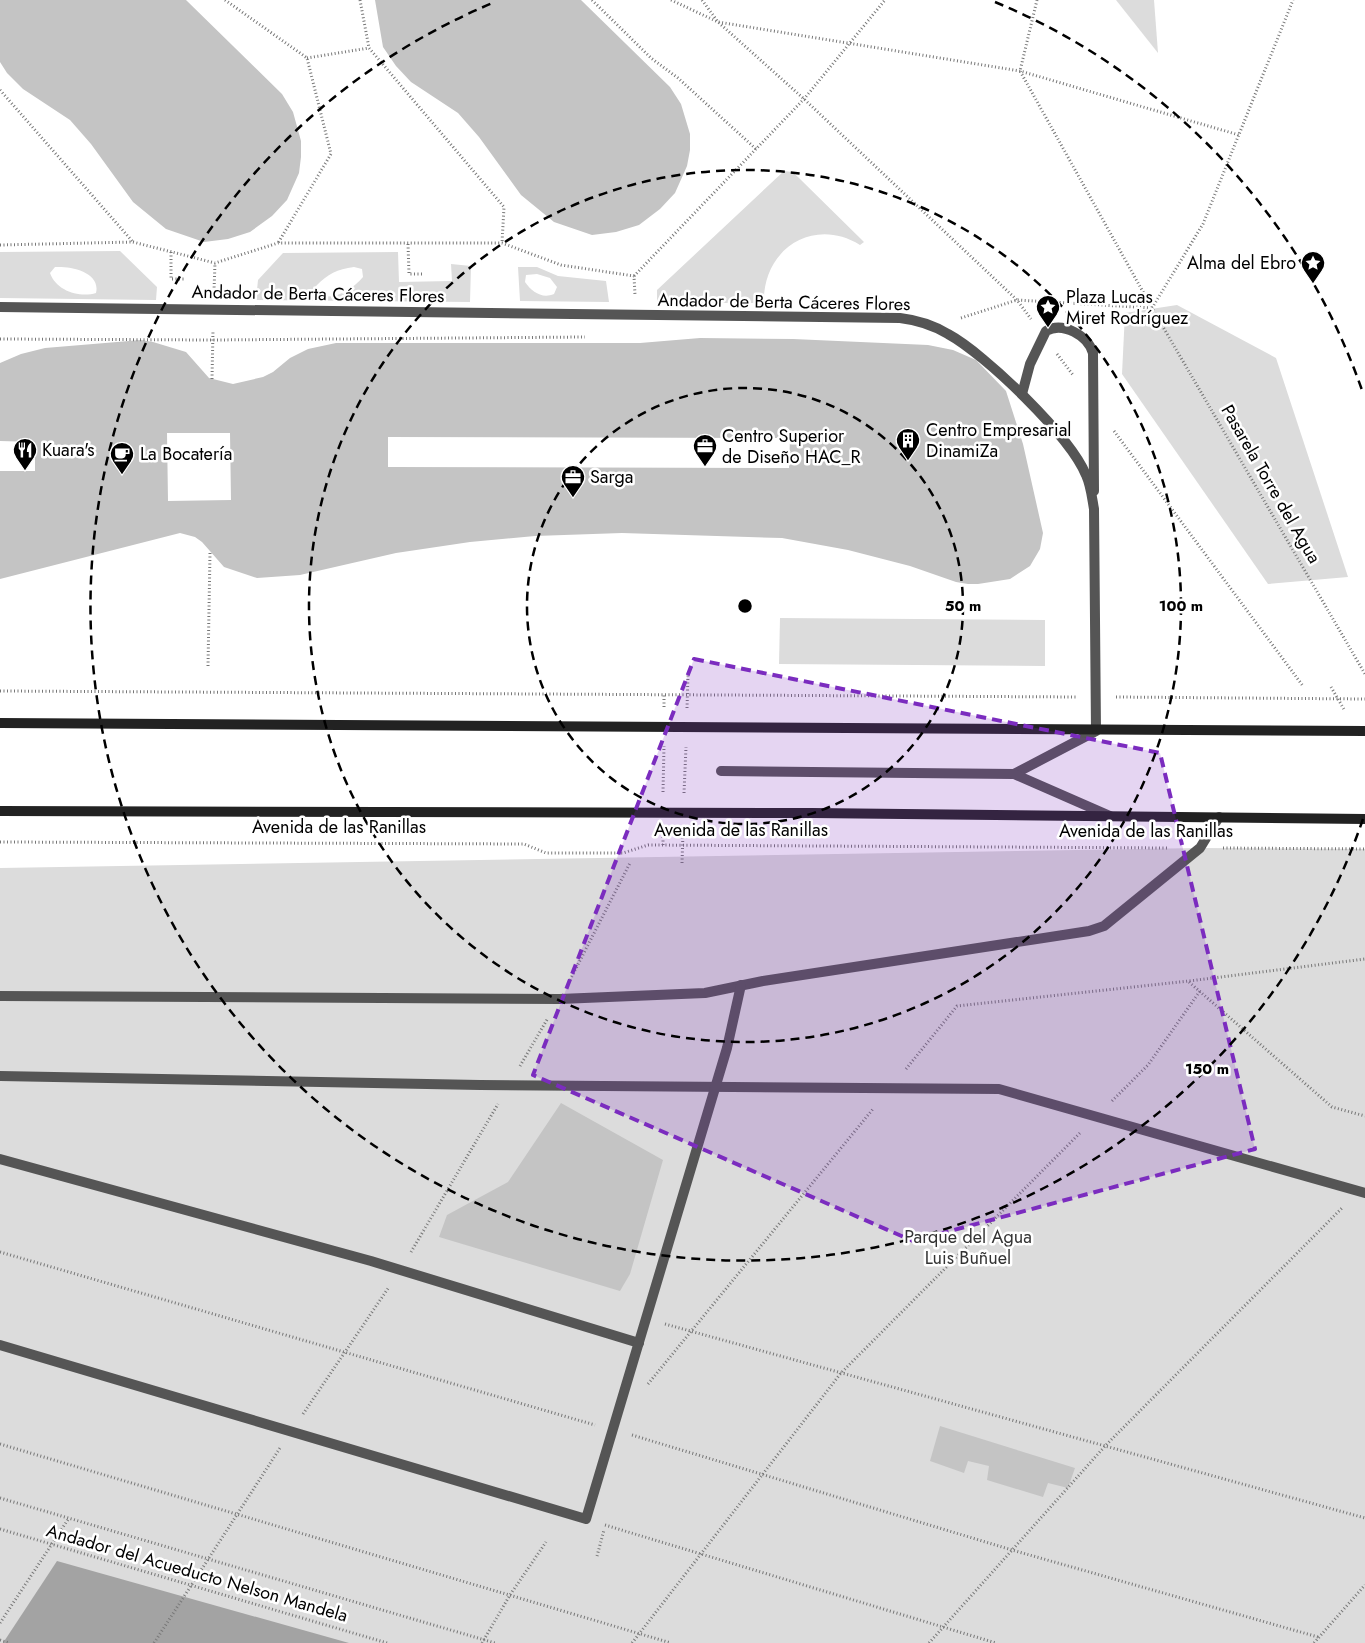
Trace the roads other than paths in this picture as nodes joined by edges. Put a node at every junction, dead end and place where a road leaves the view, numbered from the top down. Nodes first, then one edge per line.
1 (0, 307) edge
2 (1022, 394) junction
3 (1094, 509) junction
4 (0, 724) edge
5 (1096, 731) junction
6 (1365, 731) edge
7 (721, 771) dead end
8 (1014, 774) junction
9 (0, 811) edge
10 (1111, 816) junction
11 (1219, 817) junction
12 (1365, 819) edge
13 (741, 985) junction
14 (0, 996) edge
15 (0, 1076) edge
16 (714, 1085) junction
17 (0, 1159) edge
18 (1362, 1192) edge
19 (638, 1343) junction
20 (0, 1345) edge

1 - 2 lane, Andador de Berta Cáceres Flores
2 - 3 lane, Andador de Berta Cáceres Flores
2 - 3 lane
3 - 5 lane, Andador de Berta Cáceres Flores
4 - 5 main road
5 - 6 main road
5 - 8 lane
7 - 8 lane
8 - 10 lane
9 - 10 main road, Avenida de las Ranillas
10 - 11 main road, Avenida de las Ranillas
11 - 12 main road, Avenida de las Ranillas
11 - 13 lane
13 - 14 lane
13 - 16 lane
15 - 16 lane
16 - 18 lane
16 - 19 lane
17 - 19 lane
19 - 20 lane

